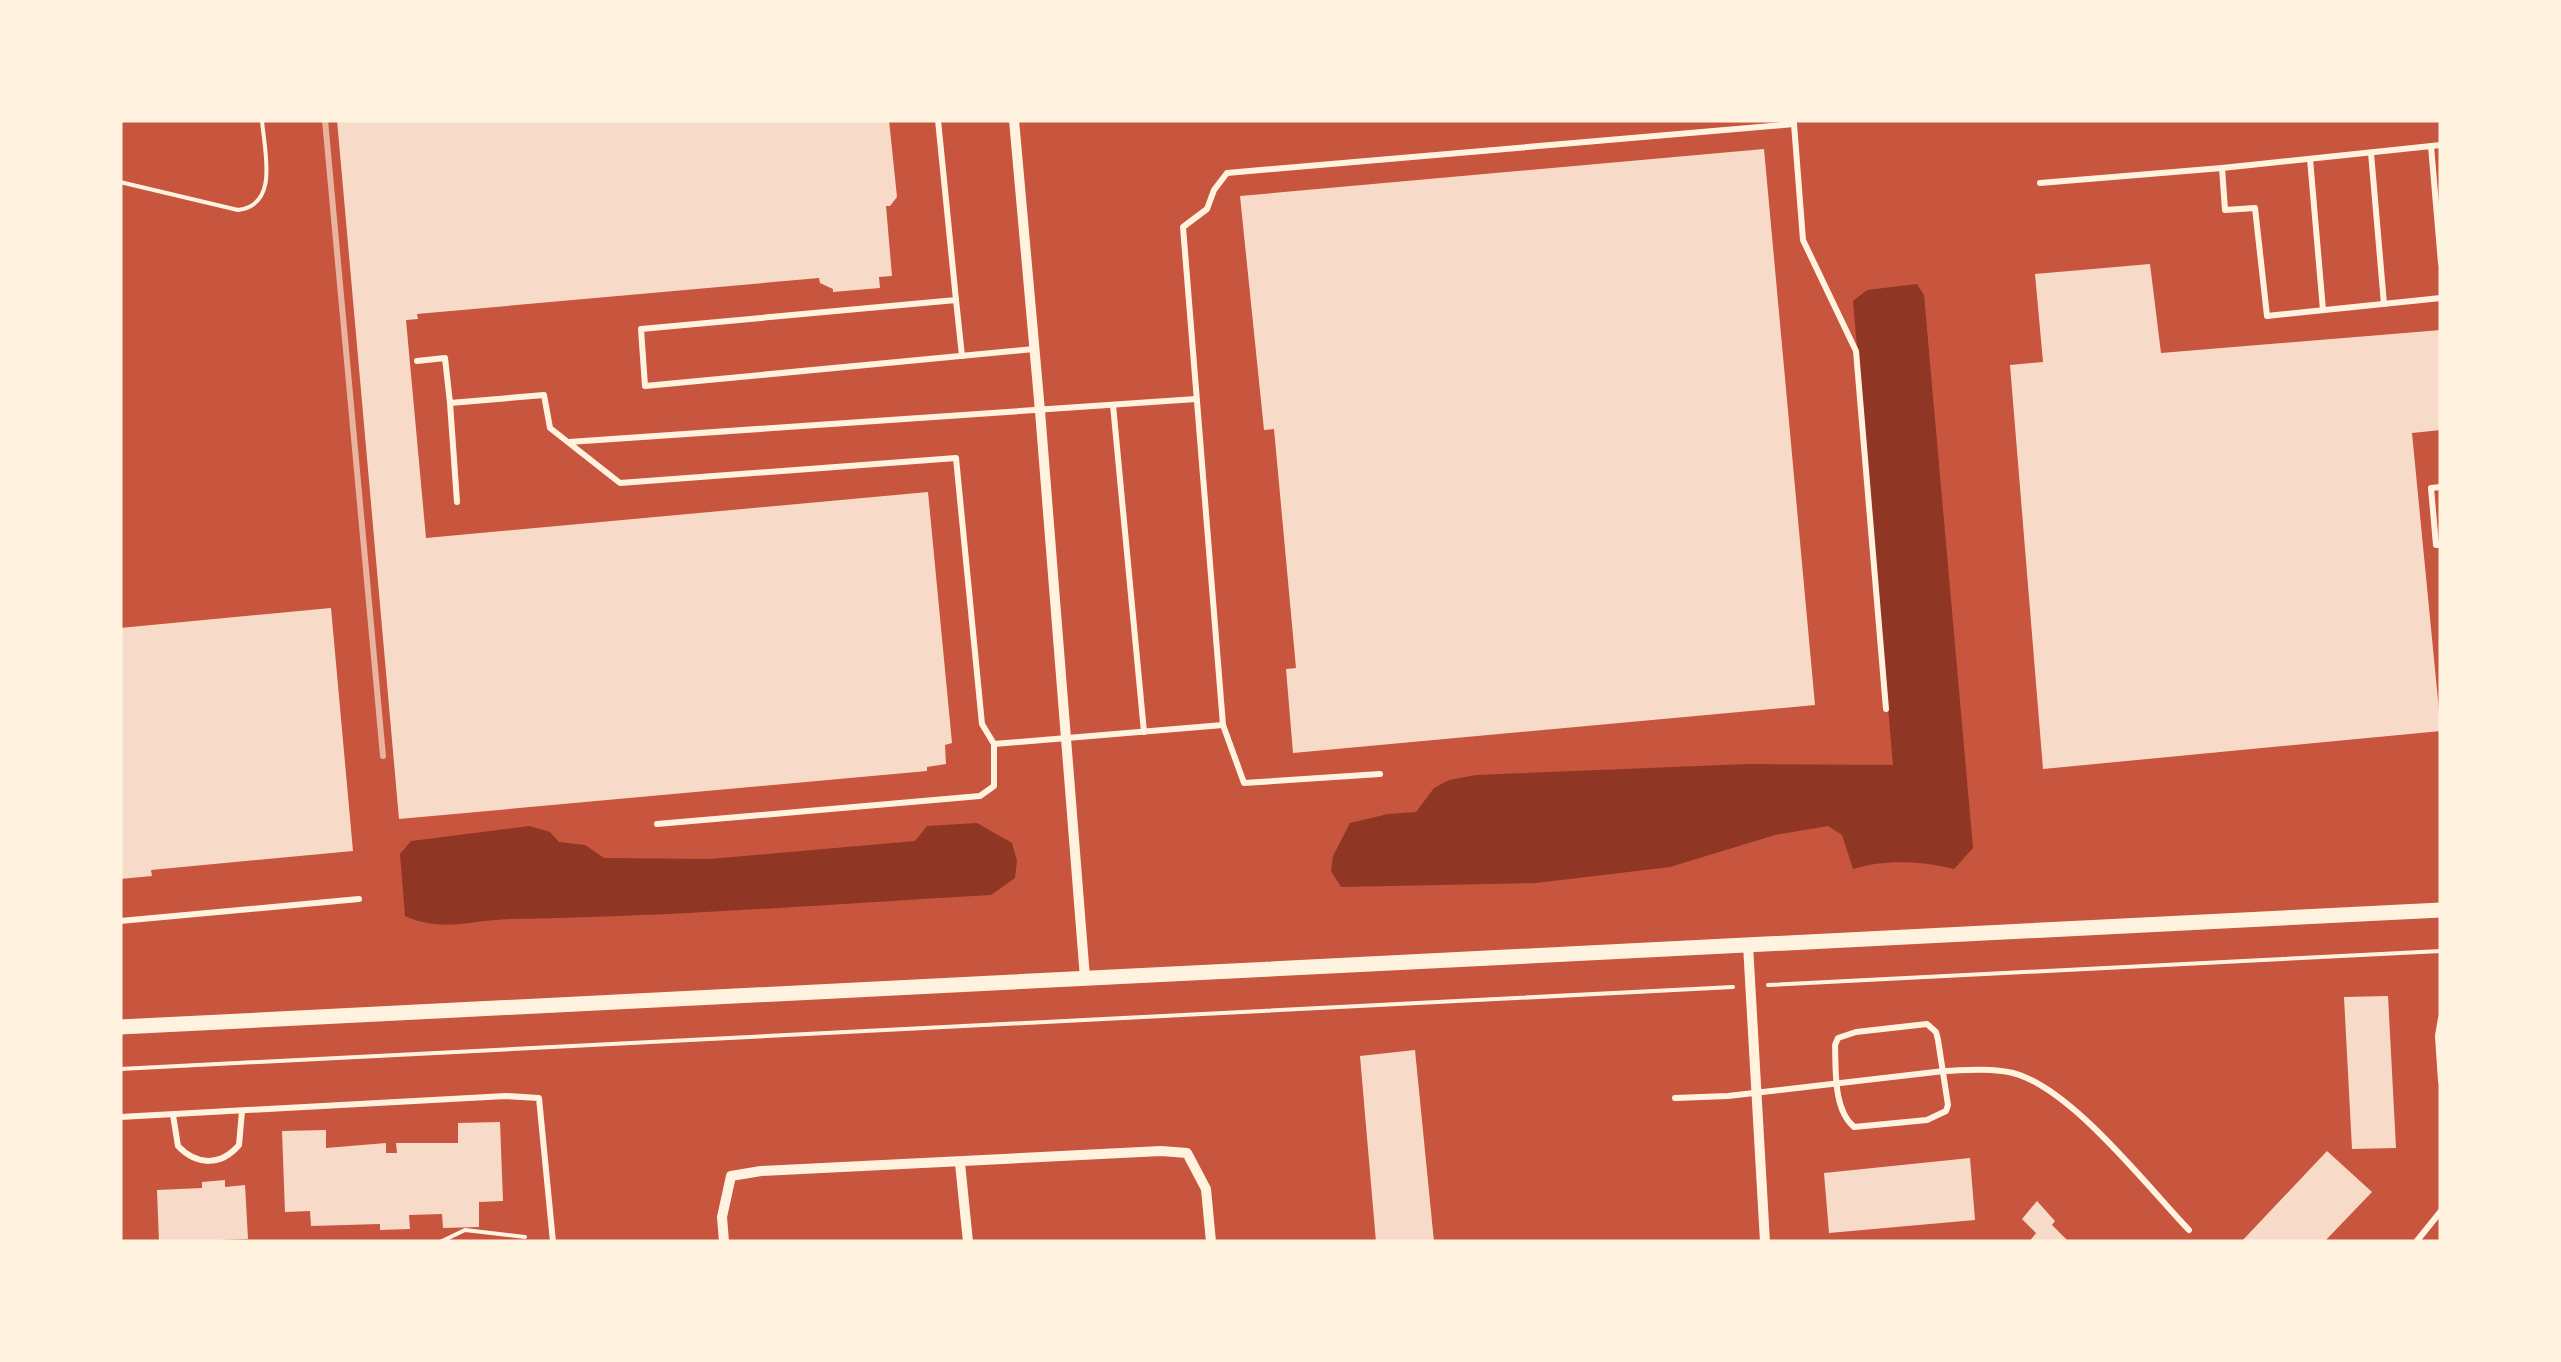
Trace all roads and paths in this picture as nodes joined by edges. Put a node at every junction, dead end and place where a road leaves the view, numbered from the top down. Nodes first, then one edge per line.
1 (262, 120) edge
2 (938, 120) edge
3 (1014, 120) edge
4 (1794, 122) edge
5 (2441, 145) edge
6 (2432, 146) junction
7 (2371, 152) junction
8 (2310, 159) junction
9 (2222, 168) junction
10 (120, 182) edge
11 (2040, 183) dead end
12 (2441, 264) edge
13 (2441, 298) edge
14 (956, 300) junction
15 (2384, 304) junction
16 (2323, 310) junction
17 (1034, 349) junction
18 (962, 356) junction
19 (418, 361) dead end
20 (1196, 399) junction
21 (450, 403) junction
22 (1113, 406) junction
23 (1040, 410) junction
24 (568, 442) junction
25 (2441, 487) edge
26 (457, 502) dead end
27 (2441, 544) edge
28 (1886, 709) dead end
29 (1223, 725) junction
30 (1144, 732) junction
31 (1066, 738) junction
32 (994, 744) junction
33 (1380, 774) dead end
34 (657, 824) dead end
35 (359, 898) dead end
36 (2441, 910) edge
37 (120, 921) edge
38 (1748, 944) junction
39 (2441, 951) edge
40 (1085, 978) junction
41 (1778, 985) dead end
42 (1713, 988) dead end
43 (2441, 1018) edge
44 (120, 1027) edge
45 (120, 1069) edge
46 (1944, 1072) junction
47 (2441, 1082) edge
48 (1838, 1084) junction
49 (1757, 1093) junction
50 (1675, 1098) dead end
51 (242, 1110) junction
52 (173, 1114) junction
53 (120, 1117) edge
54 (960, 1163) junction
55 (2441, 1211) edge
56 (2189, 1230) dead end
57 (525, 1237) dead end
58 (440, 1242) edge
59 (553, 1242) edge
60 (724, 1242) edge
61 (968, 1242) edge
62 (1211, 1242) edge
63 (1765, 1242) edge
64 (2416, 1242) edge

1 - 10 path
2 - 14 lane
3 - 17 street
4 - 20 lane
4 - 28 lane
5 - 6 lane
6 - 7 lane
6 - 12 lane
7 - 8 lane
7 - 15 lane
8 - 9 lane
8 - 16 lane
9 - 11 lane
9 - 16 lane
13 - 15 lane
14 - 18 lane
14 - 18 lane
15 - 16 lane
17 - 18 lane
17 - 23 street
19 - 21 lane
20 - 22 lane
20 - 29 lane
21 - 24 lane
21 - 26 lane
22 - 23 lane
22 - 30 lane
23 - 24 lane
23 - 31 street
24 - 32 lane
25 - 27 lane
29 - 30 lane
29 - 33 lane
30 - 31 lane
31 - 32 lane
31 - 40 street
32 - 34 lane
35 - 37 lane
36 - 38 street
38 - 40 street
38 - 49 street
39 - 41 path
40 - 44 street
42 - 45 path
43 - 47 lane
46 - 48 lane
46 - 48 lane
46 - 48 lane
46 - 56 lane
48 - 49 lane
49 - 50 lane
49 - 63 street
51 - 52 lane
51 - 52 lane
51 - 59 lane
52 - 53 lane
54 - 60 street
54 - 61 street
54 - 62 street
55 - 64 lane
57 - 58 path

